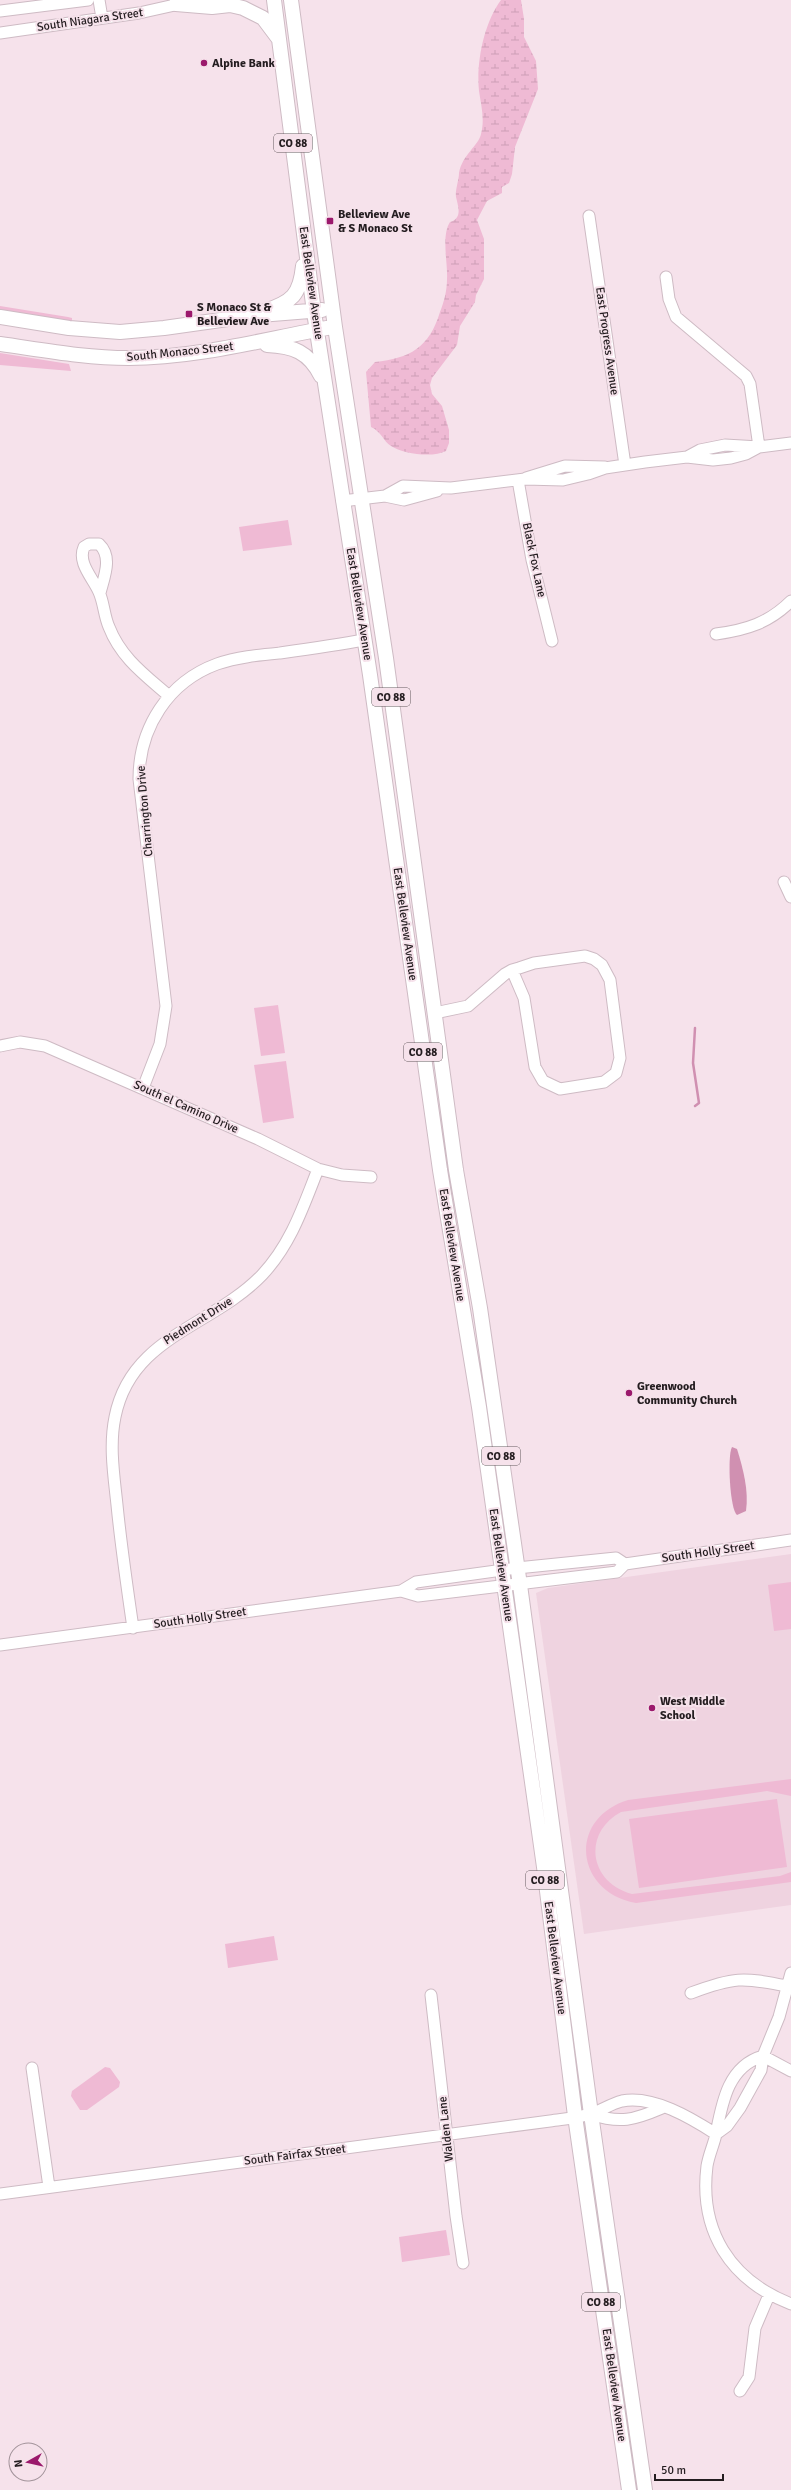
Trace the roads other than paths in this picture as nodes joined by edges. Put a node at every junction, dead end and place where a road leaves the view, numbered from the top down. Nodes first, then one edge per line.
1 (88, 0) edge
2 (99, 0) edge
3 (202, 0) edge
4 (274, 0) edge
5 (291, 0) edge
6 (176, 4) junction
7 (0, 11) edge
8 (102, 18) junction
9 (0, 32) edge
10 (280, 42) junction
11 (589, 216) dead end
12 (306, 244) junction
13 (666, 277) dead end
14 (332, 308) junction
15 (314, 312) junction
16 (249, 316) junction
17 (0, 317) edge
18 (335, 327) junction
19 (317, 330) junction
20 (0, 344) edge
21 (253, 344) junction
22 (325, 385) junction
23 (791, 443) edge
24 (759, 447) junction
25 (625, 465) junction
26 (521, 479) junction
27 (362, 499) junction
28 (342, 501) junction
29 (100, 593) dead end
30 (791, 601) edge
31 (716, 634) dead end
32 (364, 640) junction
33 (552, 641) dead end
34 (169, 696) junction
35 (784, 882) dead end
36 (791, 897) edge
37 (512, 970) junction
38 (435, 1013) junction
39 (0, 1046) edge
40 (143, 1088) junction
41 (318, 1169) junction
42 (371, 1177) dead end
43 (791, 1540) edge
44 (625, 1564) junction
45 (518, 1568) junction
46 (502, 1570) junction
47 (520, 1585) junction
48 (504, 1587) junction
49 (401, 1591) junction
50 (133, 1628) junction
51 (0, 1645) edge
52 (791, 1973) edge
53 (787, 1986) junction
54 (691, 1993) dead end
55 (431, 1995) dead end
56 (763, 2056) junction
57 (32, 2068) dead end
58 (791, 2071) edge
59 (662, 2108) junction
60 (591, 2114) junction
61 (575, 2116) junction
62 (716, 2134) junction
63 (446, 2135) junction
64 (49, 2188) junction
65 (0, 2194) edge
66 (463, 2263) dead end
67 (769, 2295) junction
68 (791, 2304) edge
69 (740, 2391) dead end
70 (629, 2490) edge
71 (645, 2490) edge

1 - 7 street, South Niagara Street
2 - 8 street
3 - 6 street, South Niagara Street
4 - 10 main road, East Belleview Avenue / CO 88
5 - 14 main road, East Belleview Avenue / CO 88
6 - 8 street, South Niagara Street
6 - 10 main road
8 - 9 street, South Niagara Street
10 - 12 main road, East Belleview Avenue / CO 88
11 - 25 street, East Progress Avenue
12 - 15 main road, East Belleview Avenue / CO 88
12 - 16 main road
13 - 24 street
14 - 15 main road, South Monaco Street
14 - 18 main road, East Belleview Avenue / CO 88
15 - 16 main road, South Monaco Street
15 - 19 main road, East Belleview Avenue / CO 88
16 - 17 main road, South Monaco Street
18 - 19 main road, South Monaco Street
18 - 27 main road, East Belleview Avenue / CO 88
19 - 21 main road, South Monaco Street
19 - 22 main road, East Belleview Avenue / CO 88
20 - 21 main road, South Monaco Street
21 - 22 main road
22 - 28 main road, East Belleview Avenue / CO 88
23 - 24 street
24 - 25 street
25 - 26 street
26 - 27 street
26 - 33 street, Black Fox Lane
27 - 28 street
27 - 38 main road, East Belleview Avenue / CO 88
28 - 32 main road, East Belleview Avenue / CO 88
29 - 34 street
30 - 31 street
32 - 34 street, Charrington Drive
32 - 46 main road, East Belleview Avenue / CO 88
34 - 40 street, Charrington Drive
35 - 36 street
37 - 37 street
37 - 38 street
38 - 45 main road, East Belleview Avenue / CO 88
39 - 40 street, South el Camino Drive
40 - 41 street, South el Camino Drive
41 - 42 street, South el Camino Drive
41 - 50 street, Piedmont Drive
43 - 44 street, South Holly Street
44 - 45 street, South Holly Street
44 - 47 street, South Holly Street
45 - 46 street, South Holly Street
45 - 47 main road, East Belleview Avenue / CO 88
46 - 48 main road, East Belleview Avenue / CO 88
46 - 49 street, South Holly Street
47 - 48 street, South Holly Street
47 - 60 main road, East Belleview Avenue / CO 88
48 - 49 street, South Holly Street
48 - 61 main road, East Belleview Avenue / CO 88
49 - 50 street, South Holly Street
50 - 51 street, South Holly Street
52 - 53 street
53 - 54 street
53 - 56 street
55 - 63 street, Walden Lane
56 - 58 street
56 - 62 street
56 - 62 street
57 - 64 street
59 - 60 street
59 - 60 street
59 - 62 street
60 - 61 street, South Fairfax Street
60 - 71 main road, East Belleview Avenue / CO 88
61 - 63 street, South Fairfax Street
61 - 70 main road, East Belleview Avenue / CO 88
62 - 67 street
63 - 64 street, South Fairfax Street
63 - 66 street, Walden Lane
64 - 65 street, South Fairfax Street
67 - 68 street
67 - 69 street

